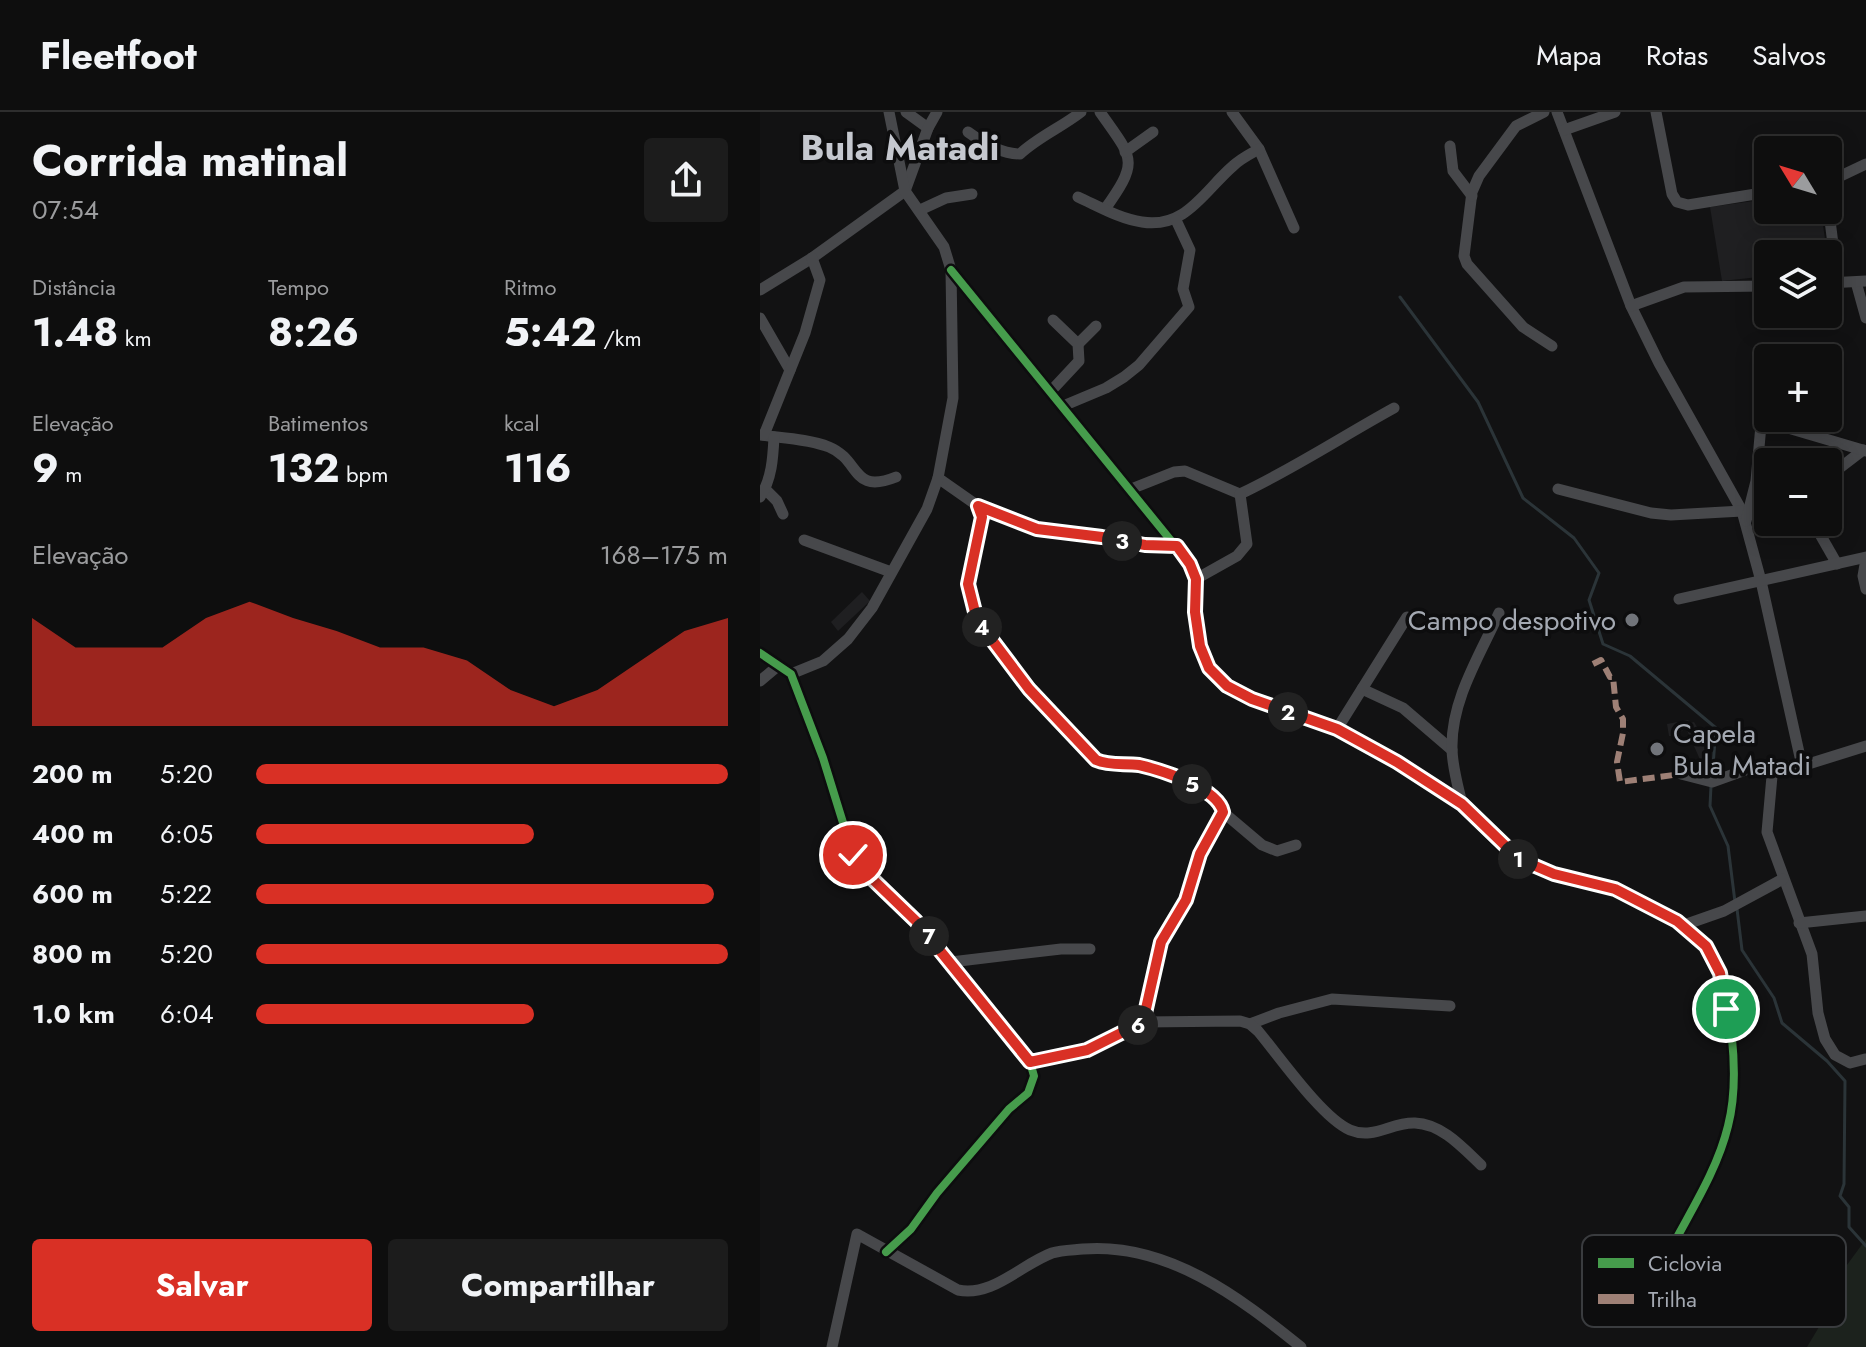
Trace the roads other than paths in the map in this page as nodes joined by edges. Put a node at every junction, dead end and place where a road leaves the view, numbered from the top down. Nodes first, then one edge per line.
1 (889, 112) edge
2 (906, 112) edge
3 (937, 112) edge
4 (1081, 112) edge
5 (1100, 112) edge
6 (1232, 112) edge
7 (1544, 112) edge
8 (1557, 112) edge
9 (1615, 112) edge
10 (1656, 112) edge
11 (928, 128) junction
12 (1564, 130) junction
13 (968, 132) dead end
14 (1153, 132) dead end
15 (1450, 146) dead end
16 (1259, 149) junction
17 (1125, 152) junction
18 (1866, 164) edge
19 (1842, 175) edge
20 (905, 191) junction
21 (972, 194) dead end
22 (1754, 194) edge
23 (1472, 196) junction
24 (1078, 197) dead end
25 (1105, 209) junction
26 (920, 210) junction
27 (1176, 220) junction
28 (1294, 228) dead end
29 (812, 258) junction
30 (951, 270) junction
31 (1861, 281) edge
32 (1754, 286) edge
33 (760, 290) edge
34 (1631, 306) junction
35 (760, 318) edge
36 (1866, 318) edge
37 (1053, 320) dead end
38 (1096, 326) dead end
39 (1078, 344) junction
40 (1552, 346) dead end
41 (790, 370) junction
42 (1051, 391) junction
43 (1063, 406) junction
44 (1394, 408) dead end
45 (766, 436) edge
46 (1865, 450) edge
47 (1842, 467) edge
48 (896, 477) dead end
49 (938, 478) junction
50 (1131, 489) junction
51 (1558, 489) dead end
52 (763, 493) edge
53 (1240, 494) junction
54 (978, 506) junction
55 (783, 514) dead end
56 (1744, 516) junction
57 (1821, 536) edge
58 (804, 540) dead end
59 (1177, 546) junction
60 (1866, 558) edge
61 (1837, 564) junction
62 (891, 572) junction
63 (1196, 579) junction
64 (1761, 581) junction
65 (1866, 589) edge
66 (1679, 599) dead end
67 (1499, 613) dead end
68 (1407, 617) dead end
69 (760, 653) edge
70 (779, 665) junction
71 (791, 674) junction
72 (760, 681) edge
73 (1362, 689) junction
74 (1337, 729) junction
75 (1866, 746) edge
76 (1452, 750) junction
77 (1773, 765) junction
78 (1802, 766) junction
79 (1681, 774) dead end
80 (1462, 804) junction
81 (1223, 812) junction
82 (1296, 845) dead end
83 (1783, 879) junction
84 (1866, 916) edge
85 (1799, 923) junction
86 (1684, 925) junction
87 (1090, 949) dead end
88 (951, 962) junction
89 (1450, 1006) dead end
90 (1143, 1022) junction
91 (1250, 1024) junction
92 (1865, 1059) edge
93 (1030, 1062) junction
94 (1481, 1165) dead end
95 (1678, 1235) edge
96 (886, 1252) junction
97 (832, 1347) edge
98 (1301, 1347) edge

1 - 20 street
2 - 11 street
3 - 11 street
4 - 13 street
5 - 17 street
6 - 16 street
7 - 23 street
8 - 12 street
9 - 12 street
10 - 22 street
11 - 20 street
12 - 34 street
14 - 17 street
15 - 23 street
16 - 27 street
16 - 28 street
17 - 25 street
18 - 19 street
20 - 26 street
20 - 29 street
21 - 26 street
23 - 40 street
24 - 25 street
25 - 27 street
26 - 30 street
27 - 43 street
29 - 33 street
29 - 41 street
30 - 42 street
30 - 49 street
31 - 36 street
32 - 34 street
34 - 56 street
35 - 41 street
37 - 39 street
38 - 39 street
39 - 42 street
41 - 45 street
42 - 43 street
43 - 50 street
44 - 53 street
45 - 48 street
45 - 52 street
46 - 47 street
46 - 56 street
49 - 54 street
49 - 62 street
50 - 53 street
50 - 59 street
51 - 56 street
52 - 55 street
53 - 63 street
54 - 59 street
54 - 81 street
56 - 64 street
57 - 61 street
58 - 62 street
59 - 63 street
60 - 61 street
60 - 65 street
61 - 64 street
62 - 71 street
63 - 74 street
64 - 66 street
64 - 78 street
67 - 76 street
68 - 73 street
69 - 70 street
70 - 71 street
70 - 72 street
71 - 88 street
73 - 74 street
73 - 76 street
74 - 80 street
75 - 78 street
76 - 80 street
77 - 78 street
77 - 79 street
77 - 83 street
80 - 86 street
81 - 82 street
81 - 90 street
83 - 85 street
83 - 86 street
84 - 85 street
85 - 92 street
86 - 95 street
87 - 88 street
88 - 93 street
89 - 91 street
90 - 91 street
90 - 93 street
91 - 94 street
93 - 96 street
96 - 97 street
96 - 98 street

